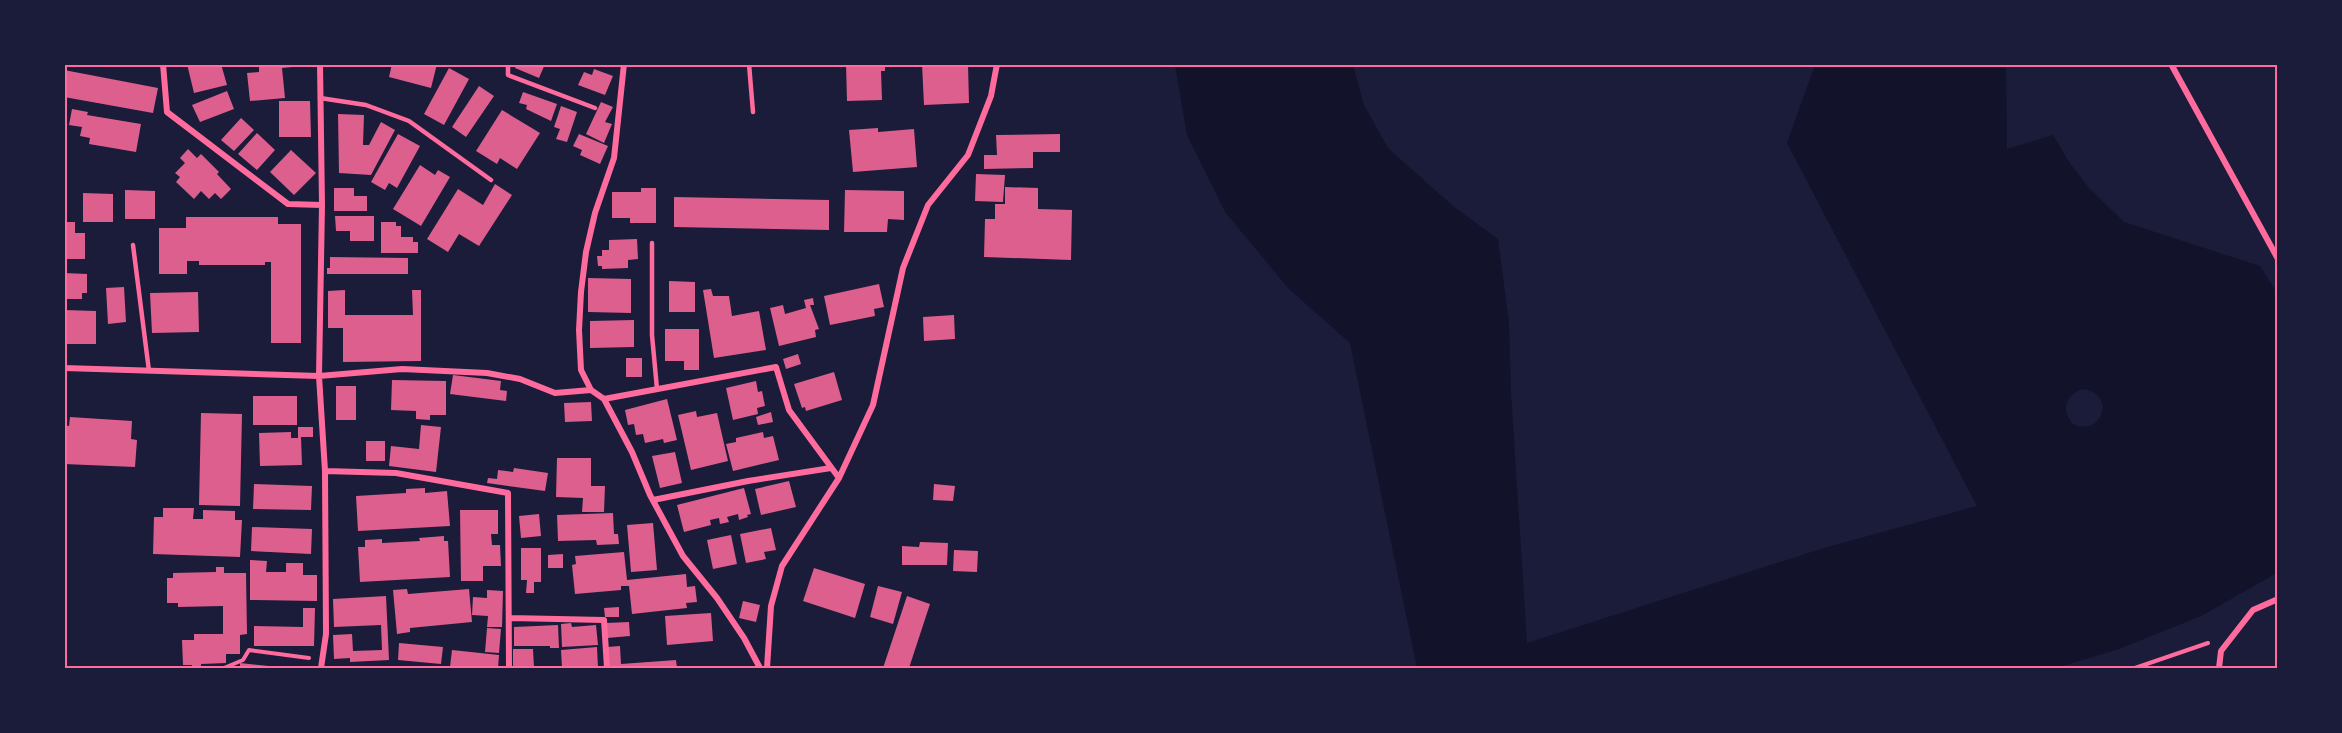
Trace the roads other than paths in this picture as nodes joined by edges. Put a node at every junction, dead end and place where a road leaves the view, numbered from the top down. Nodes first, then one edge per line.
1 (163, 64) edge
2 (320, 64) edge
3 (508, 64) edge
4 (624, 64) edge
5 (749, 64) edge
6 (997, 64) edge
7 (2171, 64) edge
8 (320, 98) junction
9 (596, 108) dead end
10 (753, 112) dead end
11 (491, 180) dead end
12 (322, 205) junction
13 (652, 243) dead end
14 (133, 245) dead end
15 (2277, 259) edge
16 (64, 368) edge
17 (149, 371) junction
18 (319, 376) junction
19 (657, 389) junction
20 (591, 390) junction
21 (604, 399) junction
22 (831, 468) junction
23 (326, 471) junction
24 (838, 478) junction
25 (653, 500) junction
26 (2277, 599) edge
27 (510, 618) junction
28 (321, 669) edge
29 (509, 669) edge
30 (607, 669) edge
31 (760, 669) edge
32 (767, 669) edge
33 (2219, 669) edge

1 - 12 street
2 - 8 street
3 - 9 lane
4 - 20 street
5 - 10 lane
6 - 24 street
7 - 15 street
8 - 11 lane
8 - 12 street
12 - 18 street
13 - 19 lane
14 - 17 lane
16 - 17 street
17 - 18 street
18 - 20 street
18 - 23 street
19 - 21 street
19 - 22 street
20 - 21 street
21 - 25 street
22 - 24 street
22 - 25 street
23 - 27 street
23 - 28 street
24 - 32 street
25 - 31 street
26 - 33 street
27 - 29 street
27 - 30 street

